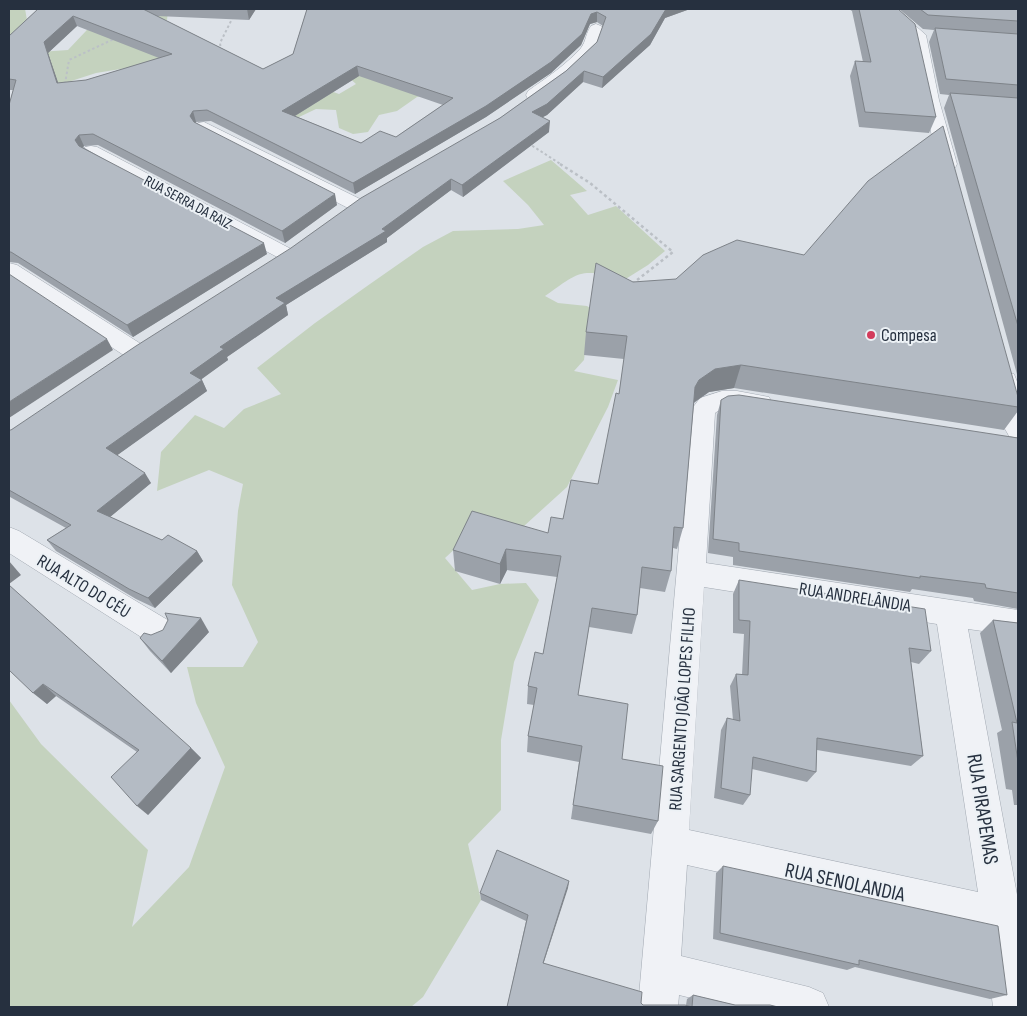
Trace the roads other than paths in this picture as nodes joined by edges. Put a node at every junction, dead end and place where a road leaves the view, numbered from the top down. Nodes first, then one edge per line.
1 (888, 9) edge
2 (596, 29) dead end
3 (518, 106) edge
4 (204, 127) edge
5 (90, 151) edge
6 (953, 184) edge
7 (355, 205) edge
8 (285, 253) edge
9 (9, 270) edge
10 (133, 350) edge
11 (1001, 363) edge
12 (783, 407) edge
13 (1012, 438) edge
14 (9, 539) edge
15 (692, 573) junction
16 (950, 612) junction
17 (1018, 623) edge
18 (160, 632) edge
19 (672, 844) junction
20 (1010, 918) edge
21 (660, 989) edge
22 (809, 1007) edge
23 (1013, 1007) edge

1 - 6 street
2 - 3 street
4 - 7 street
5 - 8 street, RUA SERRA DA RAIZ
9 - 10 street
11 - 13 street
12 - 15 street, RUA SARGENTO JOÃO LOPES FILHO
14 - 18 street, RUA ALTO DO CÉU
15 - 16 street, RUA ANDRELÂNDIA
15 - 19 street, RUA SARGENTO JOÃO LOPES FILHO
16 - 17 street, RUA ANDRELÂNDIA
16 - 20 street, RUA PIRAPEMAS
19 - 20 street, RUA SENOLANDIA
19 - 21 street, RUA SARGENTO JOÃO LOPES FILHO
20 - 23 street, RUA PIRAPEMAS
21 - 22 street

